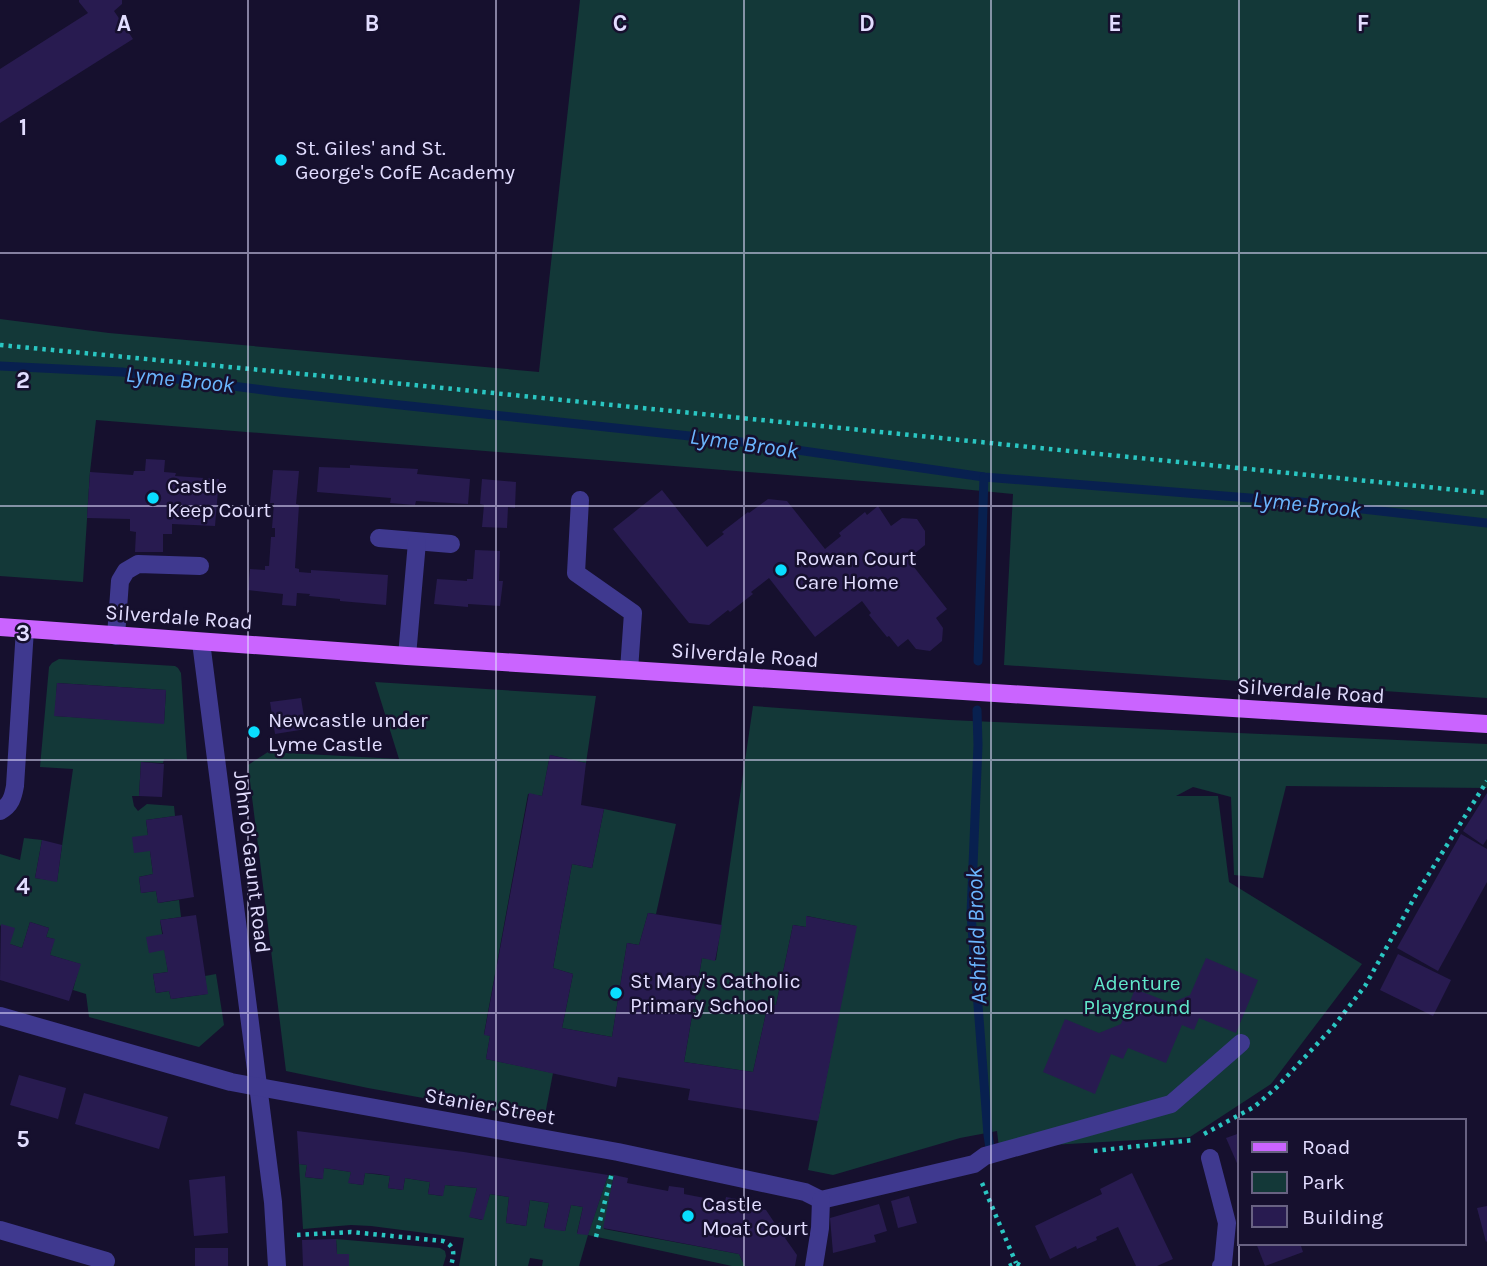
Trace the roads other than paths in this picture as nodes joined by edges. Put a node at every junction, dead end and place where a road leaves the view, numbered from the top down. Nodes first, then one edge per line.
1 (580, 500) dead end
2 (379, 538) dead end
3 (417, 542) junction
4 (451, 544) dead end
5 (200, 566) dead end
6 (0, 627) edge
7 (24, 629) junction
8 (116, 636) junction
9 (201, 642) junction
10 (407, 656) junction
11 (629, 670) junction
12 (1487, 724) edge
13 (0, 811) edge
14 (0, 1016) edge
15 (1241, 1043) dead end
16 (258, 1088) junction
17 (1210, 1158) dead end
18 (821, 1200) junction
19 (0, 1230) edge
20 (106, 1261) dead end
21 (277, 1266) edge
22 (814, 1266) edge
23 (1221, 1266) edge

1 - 11 street
2 - 3 street
3 - 4 street
3 - 10 street
5 - 8 street
6 - 7 main road, Silverdale Road
7 - 8 main road, Silverdale Road
7 - 13 street
8 - 9 main road, Silverdale Road
9 - 10 main road, Silverdale Road
9 - 16 street, John O' Gaunt Road
10 - 11 main road, Silverdale Road
11 - 12 main road, Silverdale Road
14 - 16 street, Stanier Street
15 - 18 street
16 - 18 street, Stanier Street
16 - 21 street, John O' Gaunt Road
17 - 23 street
18 - 22 street
19 - 20 street

